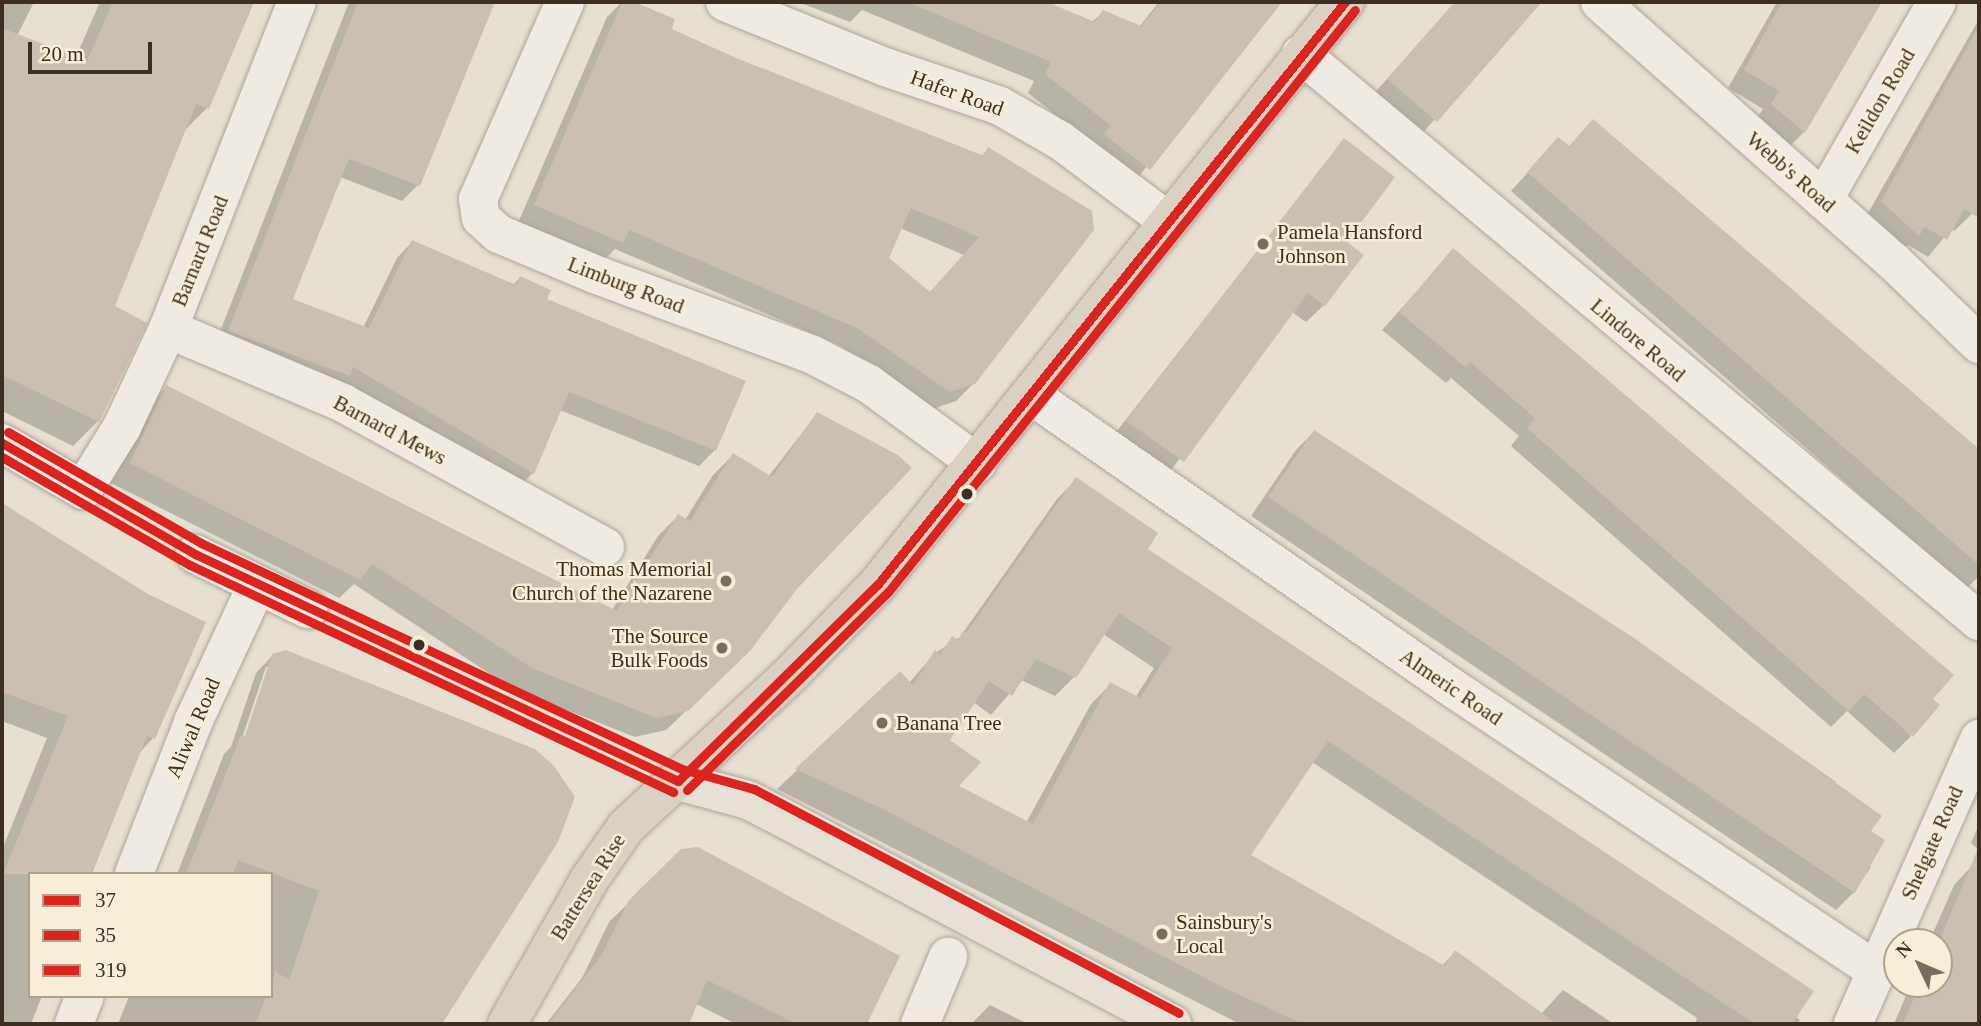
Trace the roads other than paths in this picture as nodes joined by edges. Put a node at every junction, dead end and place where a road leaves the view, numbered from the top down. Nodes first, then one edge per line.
1 (297, 2) edge
2 (565, 2) edge
3 (725, 2) edge
4 (1345, 2) edge
5 (1600, 2) edge
6 (1937, 2) edge
7 (1301, 54) junction
8 (1823, 200) junction
9 (1168, 221) junction
10 (168, 329) junction
11 (1979, 344) edge
12 (1032, 396) junction
13 (2, 443) edge
14 (977, 463) junction
15 (605, 547) dead end
16 (195, 554) dead end
17 (257, 585) junction
18 (308, 609) dead end
19 (1979, 621) edge
20 (1979, 738) edge
21 (678, 781) junction
22 (135, 872) edge
23 (948, 957) dead end
24 (1875, 971) junction
25 (84, 998) edge
26 (74, 1024) edge
27 (507, 1024) edge
28 (920, 1024) edge
29 (1172, 1024) edge
30 (1853, 1024) edge

1 - 10 street, Barnard Road
2 - 14 street, Limburg Road
3 - 9 street, Hafer Road
4 - 7 highway, Battersea Rise
5 - 8 street, Webb's Road
6 - 8 street, Keildon Road
7 - 9 highway, Battersea Rise
7 - 19 street, Lindore Road
8 - 11 street, Webb's Road
9 - 12 highway, Battersea Rise
10 - 13 street, Barnard Road
10 - 15 street, Barnard Mews
12 - 14 highway, Battersea Rise
12 - 24 street, Almeric Road
14 - 21 highway, Battersea Rise
16 - 17 street
17 - 18 street
17 - 22 street, Aliwal Road
20 - 24 street, Shelgate Road
21 - 27 highway, Battersea Rise
21 - 29 main road
23 - 28 street
24 - 30 street, Shelgate Road
25 - 26 street

